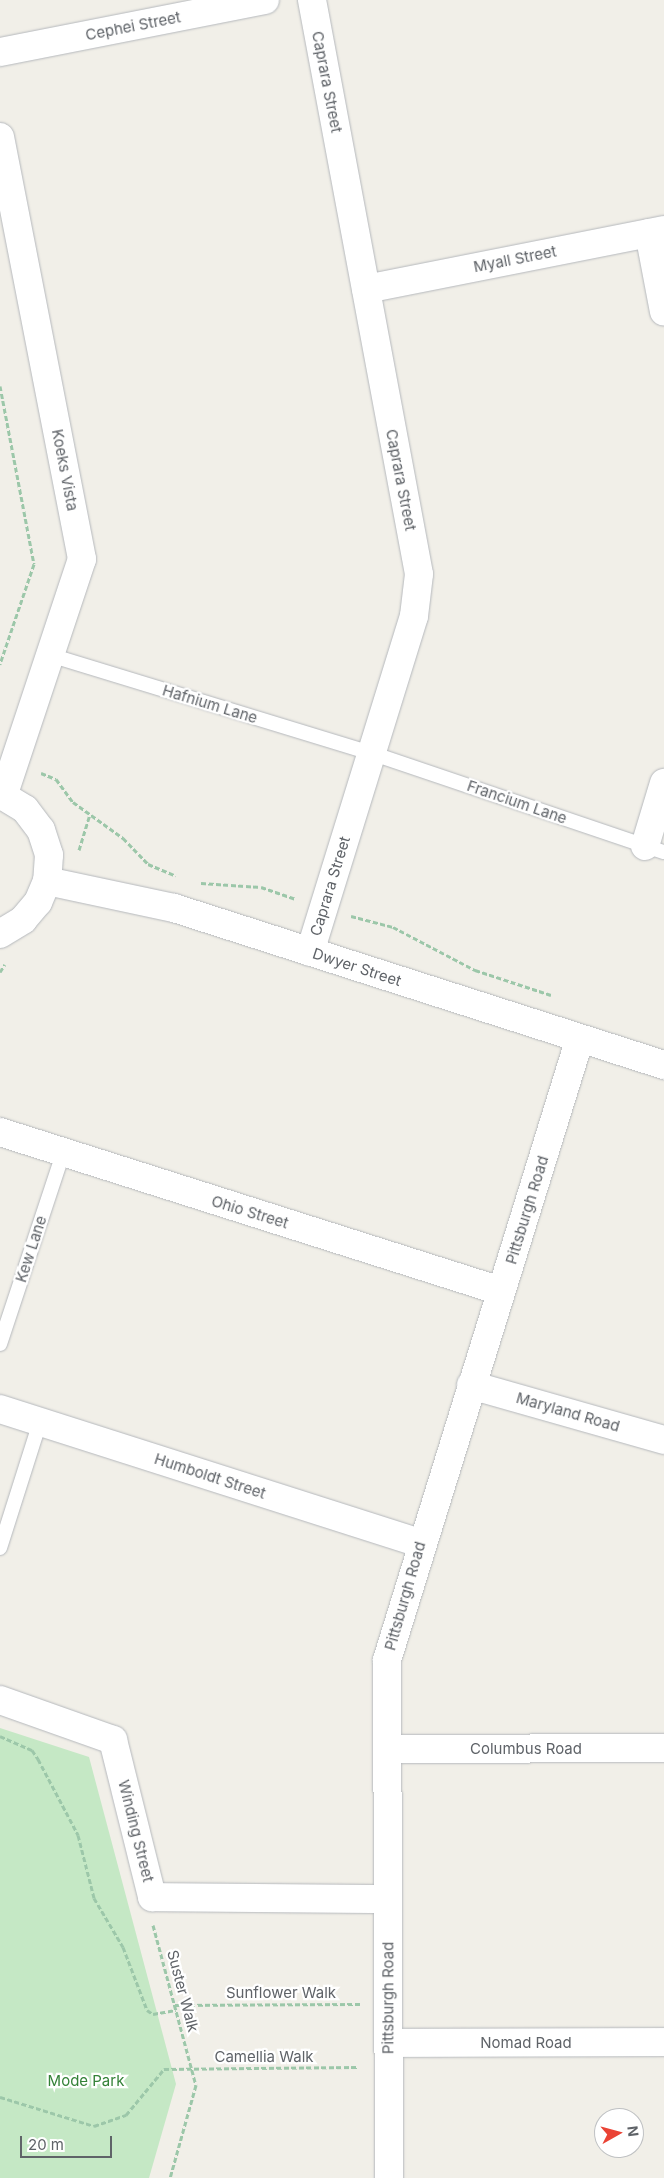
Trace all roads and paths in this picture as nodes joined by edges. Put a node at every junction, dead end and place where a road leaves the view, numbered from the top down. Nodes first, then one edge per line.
1 (265, 0) edge
2 (312, 0) edge
3 (0, 52) edge
4 (0, 137) edge
5 (657, 231) edge
6 (366, 288) junction
7 (664, 312) edge
8 (0, 386) edge
9 (50, 655) junction
10 (0, 664) edge
11 (371, 753) junction
12 (14, 763) junction
13 (664, 784) edge
14 (2, 794) edge
15 (654, 849) edge
16 (184, 879) dead end
17 (47, 881) junction
18 (192, 883) dead end
19 (323, 909) junction
20 (0, 934) edge
21 (310, 952) junction
22 (560, 998) dead end
23 (580, 1038) junction
24 (664, 1065) edge
25 (0, 1132) edge
26 (63, 1153) junction
27 (501, 1291) junction
28 (0, 1344) edge
29 (471, 1385) junction
30 (0, 1409) edge
31 (40, 1422) junction
32 (664, 1440) edge
33 (420, 1542) junction
34 (0, 1548) edge
35 (0, 1700) edge
36 (0, 1736) edge
37 (664, 1748) edge
38 (388, 1749) junction
39 (152, 1897) junction
40 (388, 1899) junction
41 (388, 2003) junction
42 (175, 2005) junction
43 (176, 2010) junction
44 (664, 2042) edge
45 (388, 2043) junction
46 (335, 2067) dead end
47 (192, 2068) junction
48 (0, 2096) edge
49 (170, 2178) edge
50 (389, 2178) edge

1 - 3 street, Cephei Street
2 - 6 street, Caprara Street
4 - 9 street, Koeks Vista
5 - 6 street, Myall Street
5 - 7 street
6 - 11 street, Caprara Street
8 - 10 path
9 - 11 lane, Hafnium Lane
9 - 12 street, Koeks Vista
11 - 15 lane, Francium Lane
11 - 19 street, Caprara Street
12 - 14 street, Koeks Vista
12 - 16 path
13 - 15 street
14 - 17 street
17 - 20 street
17 - 21 street, Dwyer Street
18 - 19 path
19 - 21 street, Caprara Street
19 - 22 path
21 - 23 street, Dwyer Street
23 - 24 street, Dwyer Street
23 - 27 street, Pittsburgh Road
25 - 26 street, Ohio Street
26 - 27 street, Ohio Street
26 - 28 lane, Kew Lane
27 - 29 street, Pittsburgh Road
29 - 32 street, Maryland Road
29 - 33 street, Pittsburgh Road
30 - 31 street, Humboldt Street
31 - 33 street, Humboldt Street
31 - 34 lane
33 - 38 street, Pittsburgh Road
35 - 39 street, Winding Street
36 - 43 path
37 - 38 street, Columbus Road
38 - 40 street, Pittsburgh Road
39 - 40 street, Winding Street
39 - 42 path, Suster Walk
40 - 41 street, Pittsburgh Road
41 - 42 path, Sunflower Walk
41 - 45 street, Pittsburgh Road
42 - 43 path, Suster Walk
43 - 47 path, Suster Walk
44 - 45 street, Nomad Road
45 - 50 street, Pittsburgh Road
46 - 47 path, Camellia Walk
47 - 48 path, Camellia Walk
47 - 49 path, Suster Walk

